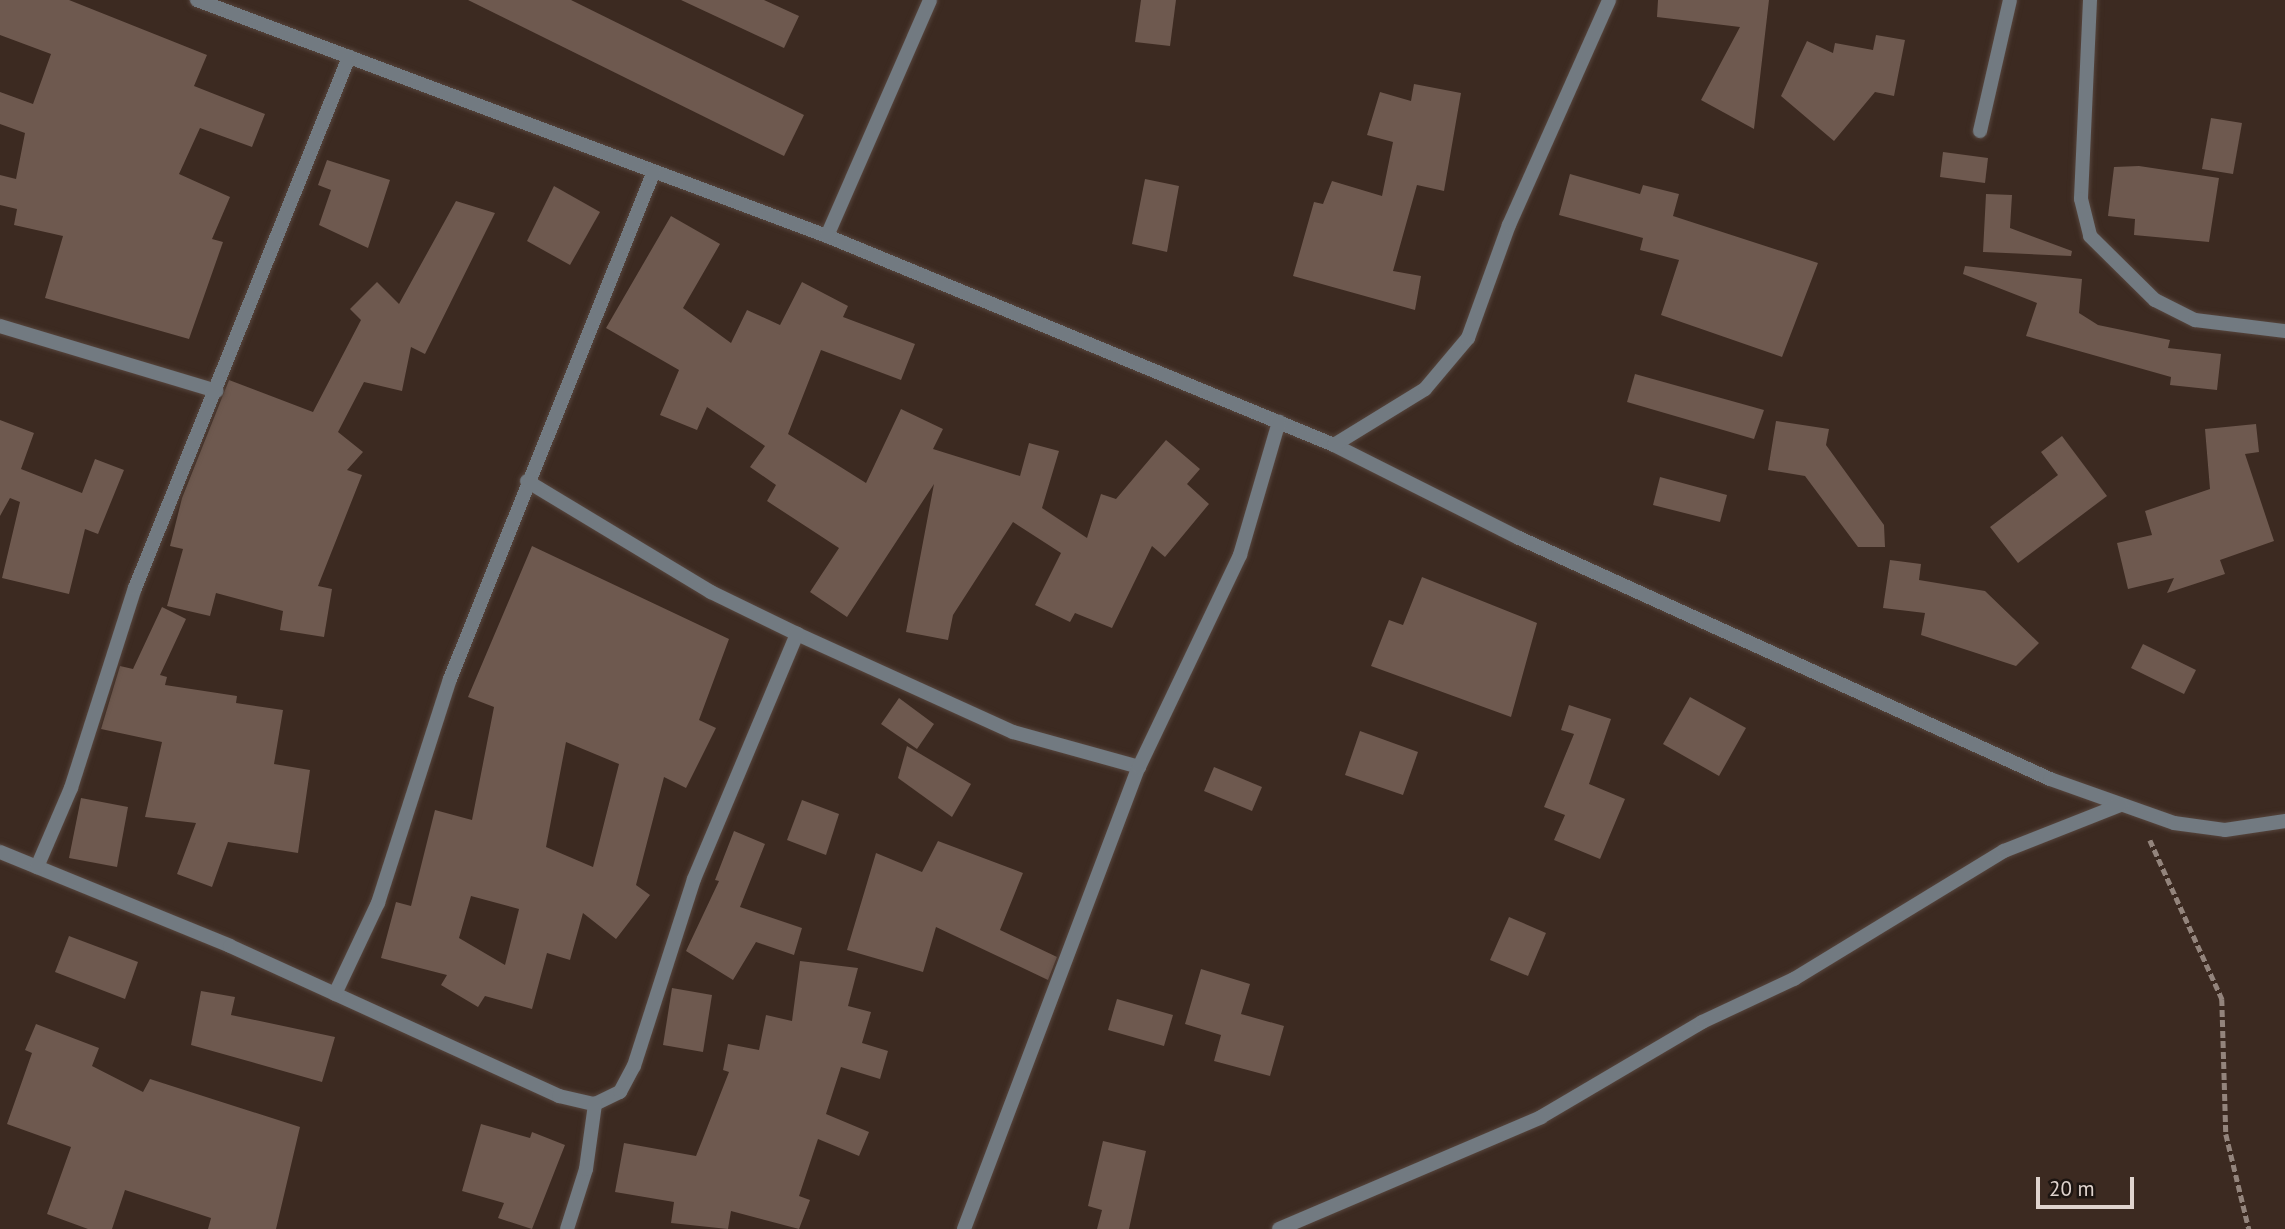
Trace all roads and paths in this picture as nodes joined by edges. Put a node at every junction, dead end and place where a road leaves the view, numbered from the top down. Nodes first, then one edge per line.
1 (197, 0) edge
2 (930, 0) edge
3 (1609, 0) edge
4 (2010, 0) edge
5 (2090, 0) edge
6 (349, 57) junction
7 (1980, 131) dead end
8 (654, 171) junction
9 (827, 236) junction
10 (0, 326) edge
11 (2285, 331) edge
12 (216, 391) junction
13 (1279, 422) junction
14 (1334, 445) junction
15 (527, 481) junction
16 (797, 634) junction
17 (1139, 767) junction
18 (2120, 806) junction
19 (2136, 811) junction
20 (2285, 821) edge
21 (0, 852) edge
22 (37, 867) junction
23 (335, 994) junction
24 (594, 1104) junction
25 (567, 1229) edge
26 (964, 1229) edge
27 (1279, 1229) edge
28 (2249, 1229) edge

1 - 6 street
2 - 9 street
3 - 14 street
4 - 7 street
5 - 11 street
6 - 8 street
6 - 12 street
8 - 9 street
8 - 15 street
9 - 13 street
10 - 12 street
12 - 22 street
13 - 14 street
13 - 17 street
14 - 18 street
15 - 16 street
15 - 23 street
16 - 17 street
16 - 24 street
17 - 26 street
18 - 19 street
18 - 27 street
19 - 20 street
19 - 28 path
21 - 22 street
22 - 23 street
23 - 24 street
24 - 25 street

